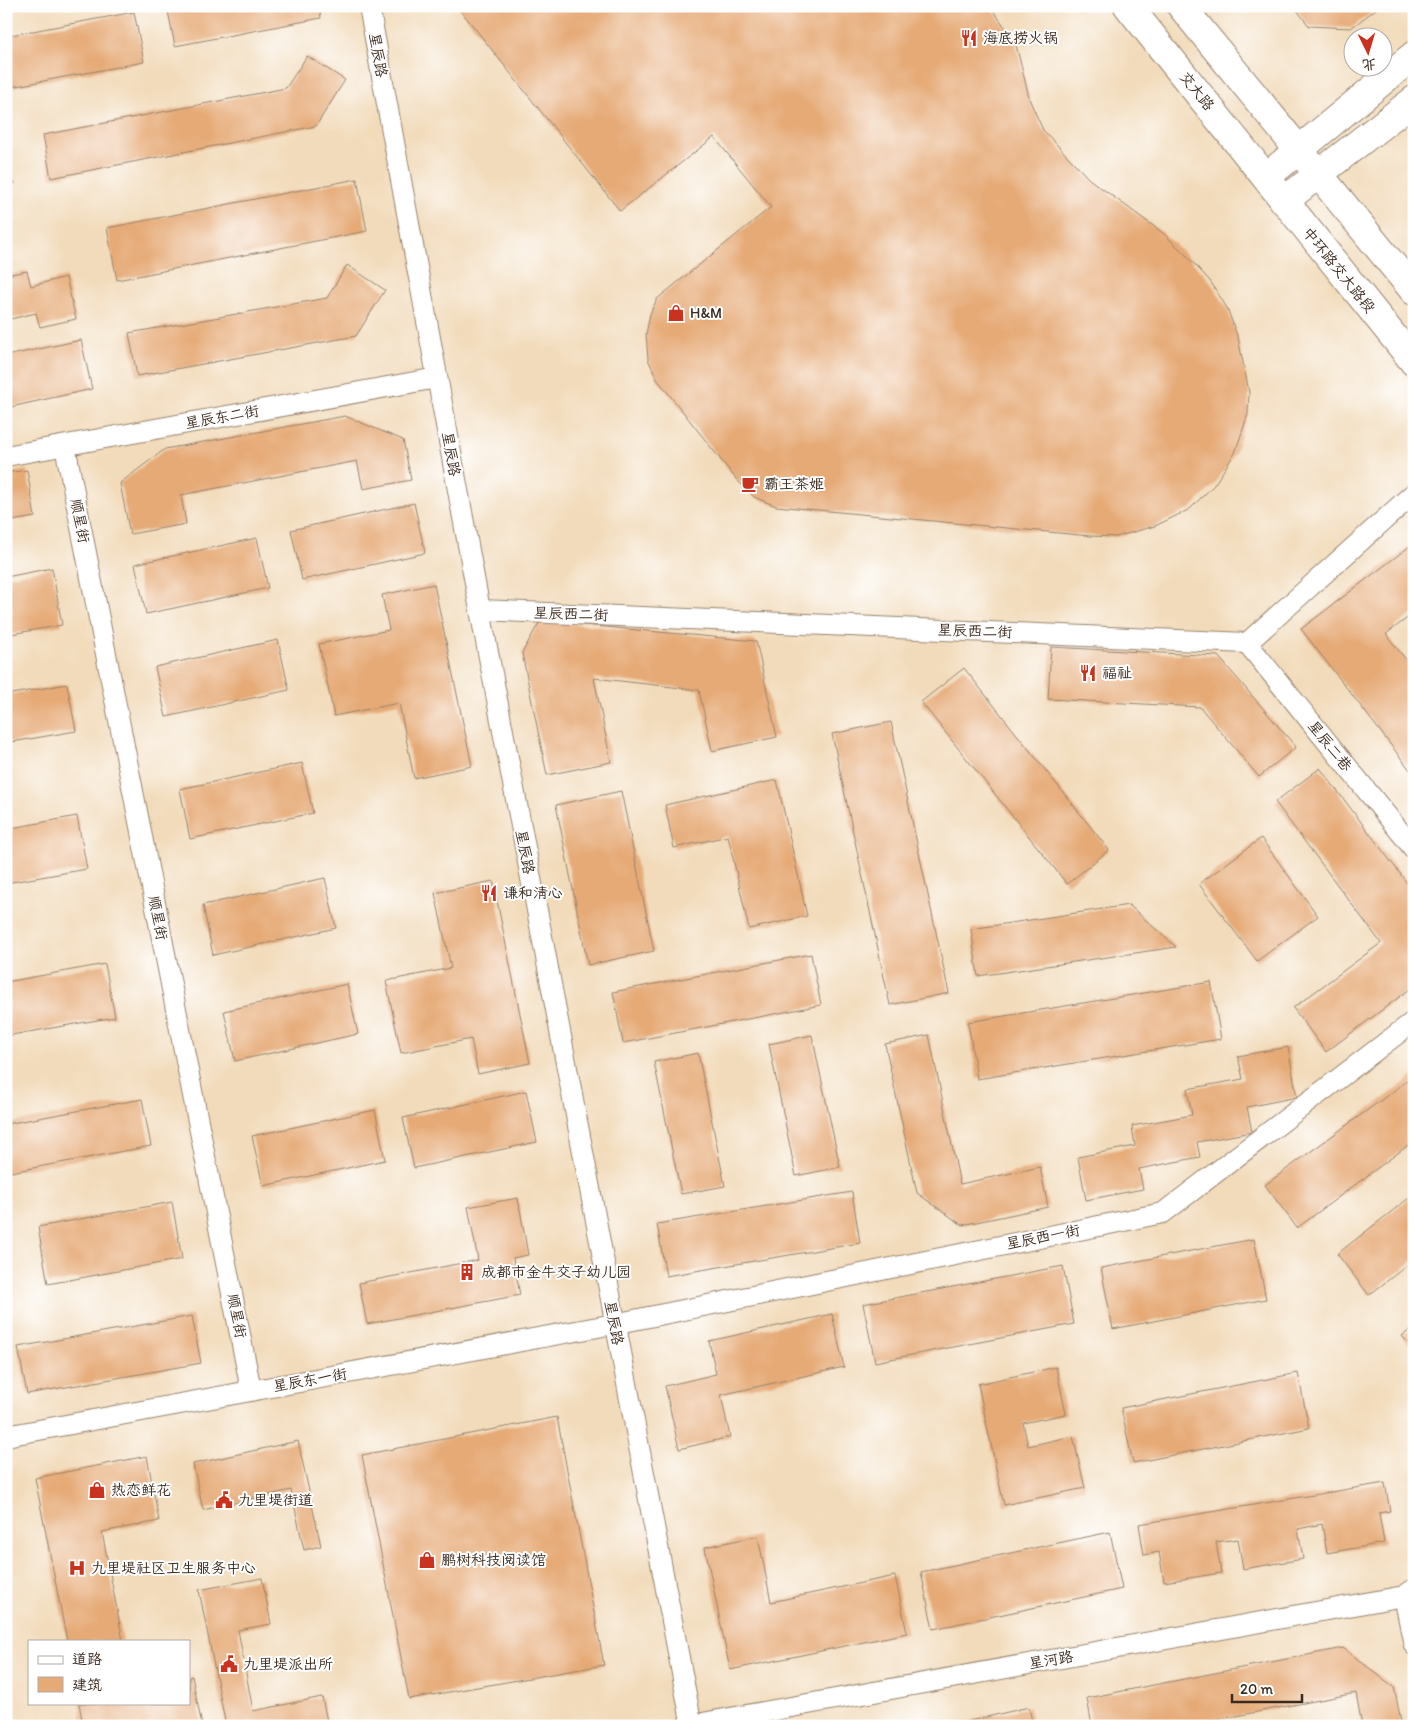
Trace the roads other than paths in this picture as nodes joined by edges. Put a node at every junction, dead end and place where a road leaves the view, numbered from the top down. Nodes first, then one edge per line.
1 (369, 6) edge
2 (1128, 6) edge
3 (1181, 6) edge
4 (1414, 55) edge
5 (1414, 100) edge
6 (1298, 150) junction
7 (1319, 175) junction
8 (1266, 177) junction
9 (1284, 201) junction
10 (1414, 291) edge
11 (1414, 362) edge
12 (437, 378) junction
13 (65, 446) junction
14 (6, 456) edge
15 (1414, 493) edge
16 (480, 610) junction
17 (1247, 643) junction
18 (1414, 849) edge
19 (1414, 1021) edge
20 (614, 1324) junction
21 (252, 1390) junction
22 (6, 1436) edge
23 (1409, 1593) edge
24 (1414, 1645) edge
25 (690, 1725) edge

1 - 12 street, 星辰路
2 - 8 main road, 交大路
3 - 6 main road
4 - 6 main road
5 - 7 main road
6 - 7 main road
6 - 8 main road
7 - 9 main road
7 - 10 main road
8 - 9 main road, 中环路交大路段
9 - 11 main road, 中环路交大路段
12 - 13 street, 星辰东二街
12 - 16 street, 星辰路
13 - 14 street, 星辰东二街
13 - 21 street, 顺星街
15 - 17 street
16 - 17 street, 星辰西二街
16 - 20 street, 星辰路
17 - 18 street, 星辰二巷
19 - 20 street, 星辰西一街
20 - 21 street, 星辰东一街
20 - 25 street, 星辰路
21 - 22 street, 星辰东一街
23 - 24 street
23 - 25 street, 星河路

